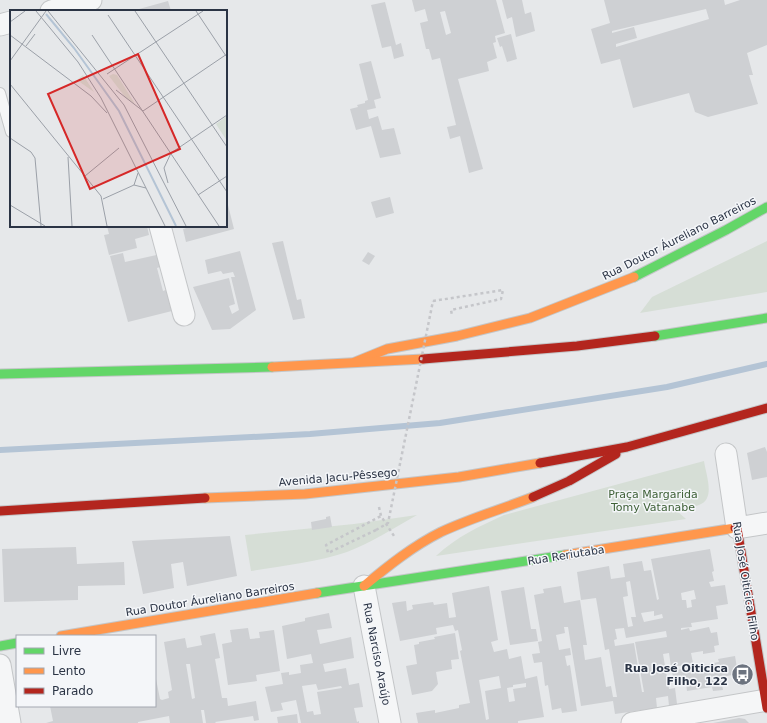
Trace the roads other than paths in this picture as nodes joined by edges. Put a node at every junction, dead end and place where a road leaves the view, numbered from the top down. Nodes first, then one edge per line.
1 (91, 0) edge
2 (100, 0) edge
3 (55, 10) edge
4 (103, 10) edge
5 (10, 22) edge
6 (0, 25) edge
7 (0, 93) edge
8 (10, 128) edge
9 (767, 207) edge
10 (160, 227) edge
11 (184, 315) dead end
12 (767, 318) edge
13 (350, 364) junction
14 (0, 374) edge
15 (767, 408) edge
16 (627, 447) junction
17 (726, 454) dead end
18 (0, 511) edge
19 (767, 523) edge
20 (737, 528) junction
21 (364, 586) junction
22 (67, 635) edge
23 (16, 644) edge
24 (0, 646) edge
25 (0, 665) edge
26 (767, 703) edge
27 (10, 723) edge
28 (390, 723) edge
29 (632, 723) edge

1 - 3 street
2 - 4 street
5 - 6 street
7 - 8 lane
9 - 13 main road, Rua Doutor Áureliano Barreiros
10 - 11 street
12 - 13 main road
13 - 14 main road
15 - 16 main road, Avenida Jacu-Pêssego
16 - 18 main road, Avenida Jacu-Pêssego
16 - 21 main road
17 - 20 street, Rua José Oiticica Filho
19 - 20 street, Rua Reriutaba
20 - 21 main road, Rua Reriutaba
20 - 26 main road, Rua José Oiticica Filho
21 - 22 main road, Rua Doutor Áureliano Barreiros
21 - 28 street, Rua Narciso Araújo
23 - 24 main road
25 - 27 street
26 - 29 street

